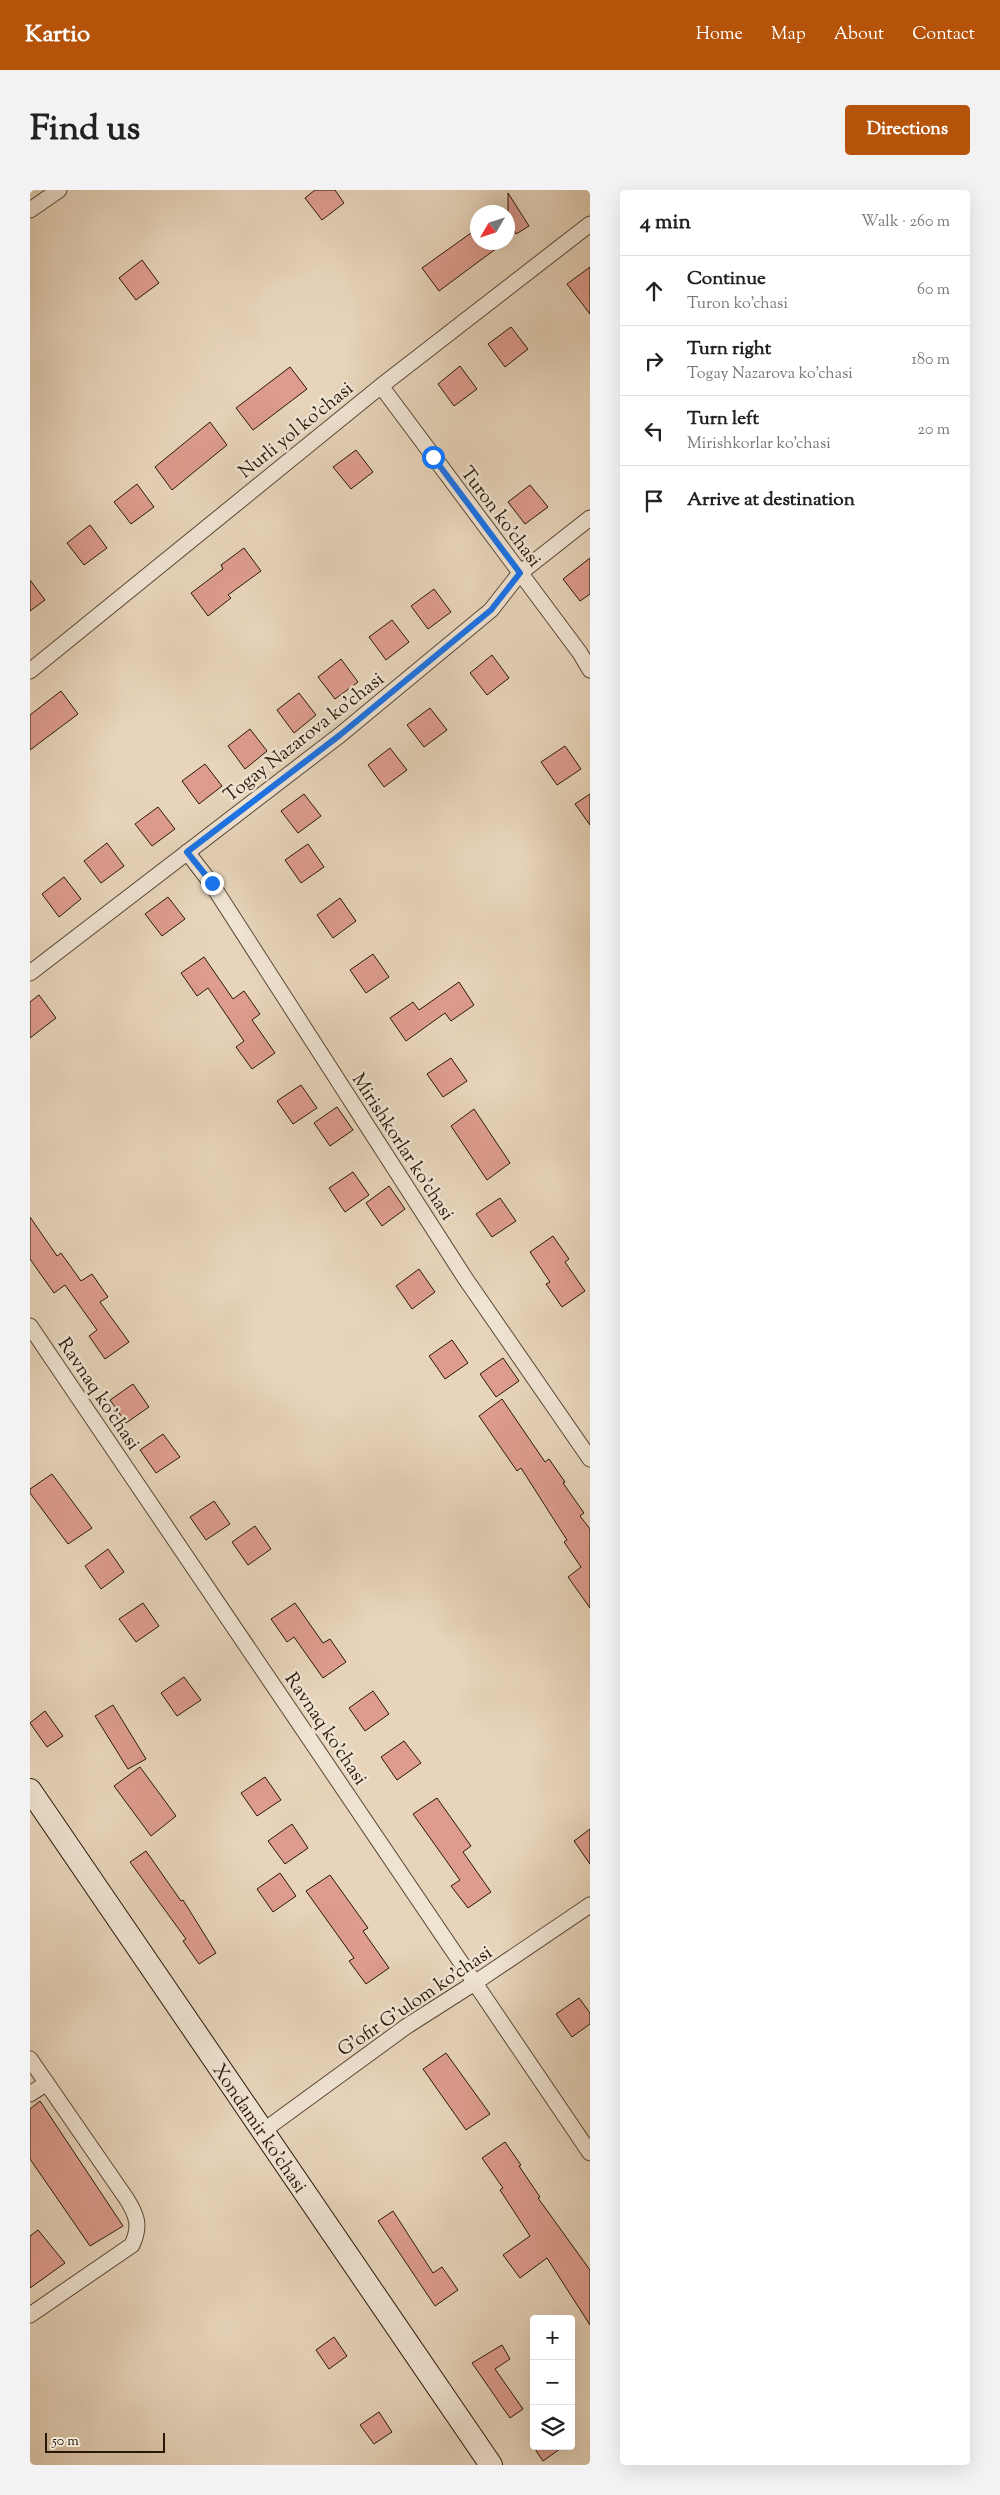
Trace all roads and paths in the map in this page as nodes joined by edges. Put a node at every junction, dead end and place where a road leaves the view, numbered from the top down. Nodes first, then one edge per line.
1 (59, 190) edge
2 (30, 210) edge
3 (590, 224) edge
4 (381, 386) junction
5 (590, 518) edge
6 (520, 573) junction
7 (590, 670) edge
8 (30, 671) edge
9 (187, 852) junction
10 (30, 974) edge
11 (30, 1326) edge
12 (590, 1459) edge
13 (30, 1790) edge
14 (590, 1905) edge
15 (476, 1982) junction
16 (30, 2059) edge
17 (47, 2083) junction
18 (30, 2094) edge
19 (263, 2131) junction
20 (590, 2154) edge
21 (30, 2316) edge
22 (492, 2465) edge

1 - 2 street
3 - 4 street, Nurli yol ko'chasi
4 - 6 street, Turon ko'chasi
4 - 8 street, Nurli yol ko'chasi
5 - 6 street, Togay Nazarova ko'chasi
6 - 7 street, Turon ko'chasi
6 - 9 street, Togay Nazarova ko'chasi
9 - 10 street, Togay Nazarova ko'chasi
9 - 12 street, Mirishkorlar ko'chasi
11 - 15 street, Ravnaq ko'chasi
13 - 19 main road, Xondamir ko'chasi
14 - 15 street, G'ofir G'ulom ko'chasi
15 - 19 street, G'ofir G'ulom ko'chasi
15 - 20 street, Ravnaq ko'chasi
16 - 17 street
17 - 18 street
17 - 21 street
19 - 22 main road, Xondamir ko'chasi

